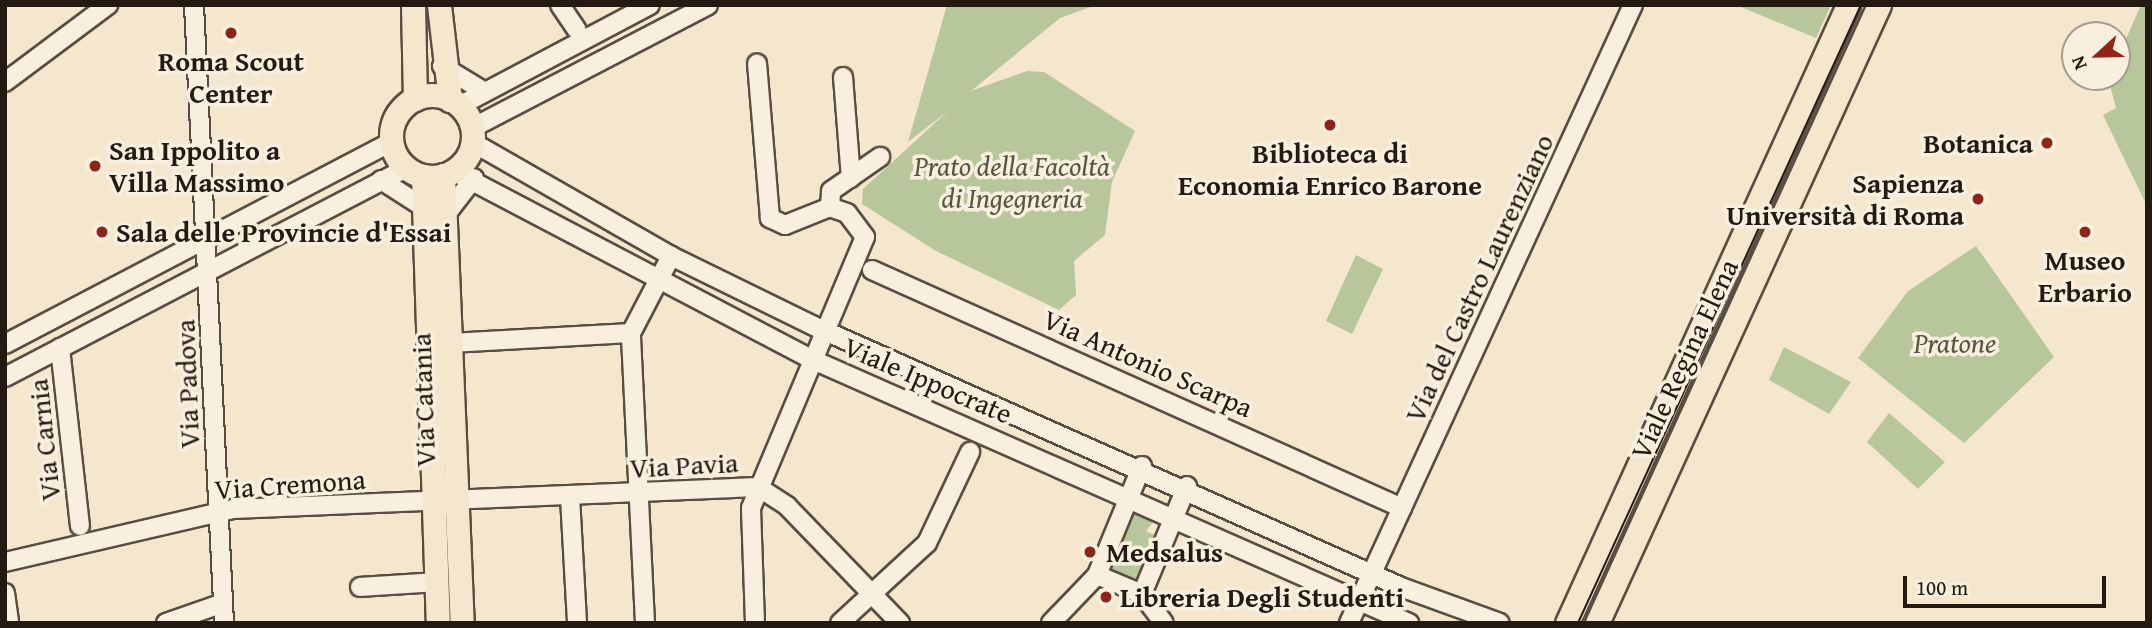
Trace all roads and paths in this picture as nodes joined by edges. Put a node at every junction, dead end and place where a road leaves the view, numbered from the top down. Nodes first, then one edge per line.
1 (107, 5) edge
2 (194, 5) edge
3 (413, 5) edge
4 (439, 5) edge
5 (560, 5) edge
6 (650, 5) edge
7 (708, 5) edge
8 (1633, 5) edge
9 (1848, 5) edge
10 (1879, 5) edge
11 (577, 30) dead end
12 (601, 31) junction
13 (612, 56) junction
14 (757, 64) dead end
15 (442, 66) junction
16 (843, 77) dead end
17 (5, 82) edge
18 (485, 92) junction
19 (415, 99) junction
20 (454, 103) junction
21 (472, 135) junction
22 (391, 142) junction
23 (880, 157) dead end
24 (440, 174) junction
25 (851, 178) junction
26 (381, 180) junction
27 (422, 207) junction
28 (830, 207) junction
29 (208, 238) junction
30 (671, 256) junction
31 (209, 269) junction
32 (872, 270) dead end
33 (658, 282) junction
34 (824, 330) junction
35 (631, 332) junction
36 (450, 343) junction
37 (5, 344) edge
38 (60, 348) junction
39 (811, 359) junction
40 (5, 377) edge
41 (970, 452) dead end
42 (1142, 466) junction
43 (1187, 486) junction
44 (758, 487) junction
45 (639, 493) junction
46 (1131, 495) junction
47 (570, 497) junction
48 (457, 502) junction
49 (431, 503) junction
50 (1402, 508) junction
51 (218, 512) junction
52 (1175, 515) junction
53 (80, 526) dead end
54 (5, 562) edge
55 (1371, 572) junction
56 (1097, 575) junction
57 (437, 582) junction
58 (360, 587) dead end
59 (5, 593) edge
60 (872, 593) junction
61 (1142, 594) junction
62 (1358, 601) junction
63 (223, 603) junction
64 (1400, 620) edge
65 (9, 623) edge
66 (166, 623) edge
67 (224, 623) edge
68 (438, 623) edge
69 (461, 623) edge
70 (577, 623) edge
71 (645, 623) edge
72 (755, 623) edge
73 (840, 623) edge
74 (900, 623) edge
75 (1051, 623) edge
76 (1164, 623) edge
77 (1349, 623) edge
78 (1500, 623) edge
79 (1567, 623) edge
80 (1597, 623) edge

1 - 17 street
2 - 29 street, Via Padova
3 - 19 main road
4 - 15 main road
5 - 11 street
6 - 12 street
7 - 13 street
8 - 50 street, Via del Castro Laurenziano
9 - 79 main road, Viale Regina Elena
10 - 80 main road, Viale Regina Elena
12 - 13 street
12 - 18 street
13 - 21 street
14 - 28 street
15 - 18 street
15 - 20 main road
16 - 25 street
18 - 20 street
19 - 20 main road
19 - 22 main road
20 - 21 main road
21 - 24 main road
21 - 30 street, Viale Ippocrate
22 - 24 main road
22 - 29 street
23 - 25 street
24 - 26 street
24 - 27 main road, Via Catania
24 - 33 street, Viale Ippocrate
24 - 36 main road, Via Catania
25 - 28 street
26 - 27 street
26 - 31 street
27 - 49 main road, Via Catania
28 - 34 street
29 - 31 street, Via Padova
29 - 37 street
30 - 33 street
30 - 34 street, Viale Ippocrate
31 - 38 street
31 - 51 street, Via Padova
32 - 50 street, Via Antonio Scarpa
33 - 35 street
33 - 39 street, Viale Ippocrate
34 - 39 street
34 - 42 street, Viale Ippocrate
35 - 36 street
35 - 45 street
36 - 48 main road, Via Catania
38 - 40 street
38 - 53 street, Via Carnia
39 - 44 street
39 - 46 street, Viale Ippocrate
41 - 60 street
42 - 43 street, Viale Ippocrate
42 - 46 street
43 - 52 street
43 - 55 street, Viale Ippocrate
44 - 45 street, Via Pavia
44 - 60 street, Via Pavia
44 - 72 street
45 - 47 street, Via Pavia
45 - 71 street
46 - 52 street, Viale Ippocrate
46 - 56 street
47 - 48 street, Via Pavia
47 - 70 street
48 - 49 street, Via Cremona
48 - 69 main road, Via Catania
49 - 51 street, Via Cremona
49 - 57 main road, Via Catania
50 - 55 street, Via del Castro Laurenziano
51 - 54 street, Via Cremona
51 - 63 street, Via Padova
52 - 61 street
52 - 62 street, Viale Ippocrate
55 - 62 street, Via del Castro Laurenziano
55 - 78 street, Viale Ippocrate
56 - 61 street
56 - 75 street
57 - 58 street
57 - 68 main road, Via Catania
59 - 65 street
60 - 73 street
60 - 74 street, Via Pavia
61 - 76 street
62 - 64 street, Viale Ippocrate
62 - 77 street, Via del Castro Laurenziano
63 - 66 street
63 - 67 street, Via Padova

